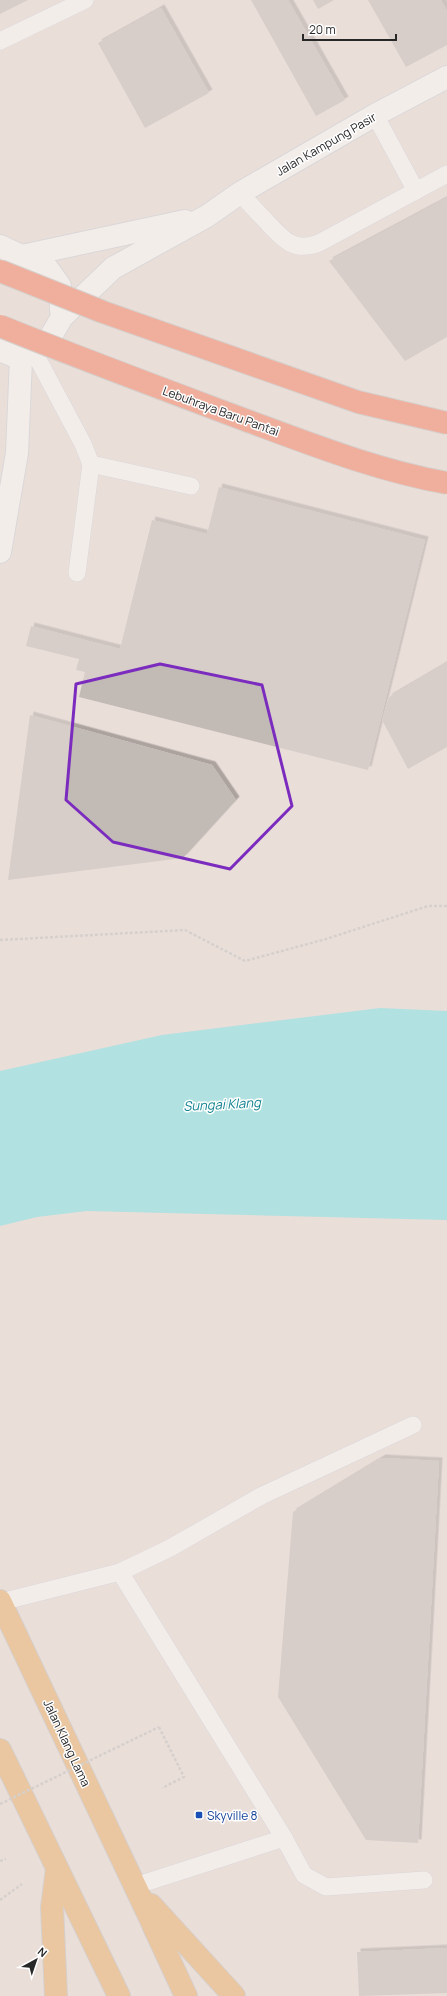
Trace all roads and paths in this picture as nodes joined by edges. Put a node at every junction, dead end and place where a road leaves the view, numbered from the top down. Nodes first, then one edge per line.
1 (85, 0) edge
2 (0, 41) edge
3 (447, 77) edge
4 (375, 115) junction
5 (447, 174) edge
6 (416, 191) junction
7 (240, 193) junction
8 (207, 216) junction
9 (0, 246) edge
10 (22, 256) junction
11 (0, 271) edge
12 (62, 318) junction
13 (0, 326) edge
14 (0, 350) edge
15 (27, 355) junction
16 (447, 423) edge
17 (91, 464) junction
18 (447, 483) edge
19 (191, 486) dead end
20 (0, 552) edge
21 (77, 573) dead end
22 (447, 906) edge
23 (0, 940) edge
24 (413, 1425) dead end
25 (120, 1572) junction
26 (0, 1602) edge
27 (0, 1750) edge
28 (162, 1788) dead end
29 (0, 1804) edge
30 (284, 1838) junction
31 (6, 1859) dead end
32 (0, 1861) edge
33 (57, 1869) junction
34 (424, 1880) dead end
35 (22, 1884) dead end
36 (136, 1889) junction
37 (0, 1900) edge
38 (56, 1996) edge
39 (118, 1996) edge
40 (186, 1996) edge
41 (234, 1996) edge

1 - 2 lane
3 - 4 street, Jalan Kampung Pasir
4 - 6 lane
4 - 7 street, Jalan Kampung Pasir
5 - 6 lane
6 - 7 lane
7 - 8 street, Jalan Kampung Pasir
8 - 10 street, Jalan Kampung Pasir
8 - 12 street, Jalan Kampung Pasir
9 - 10 street
10 - 12 street
11 - 16 highway, bridge
12 - 15 street, Jalan Kampung Pasir
13 - 18 highway, Lebuhraya Baru Pantai, bridge
14 - 15 street
15 - 17 lane
15 - 20 street
17 - 19 lane
17 - 21 lane
22 - 23 path
24 - 25 lane
25 - 26 lane
25 - 30 lane
26 - 36 main road, Jalan Klang Lama
27 - 33 main road
28 - 29 path, bridge
30 - 34 lane
30 - 36 lane
31 - 32 path
33 - 38 main road
33 - 39 main road
35 - 37 path
36 - 40 main road, Jalan Klang Lama
36 - 41 main road

